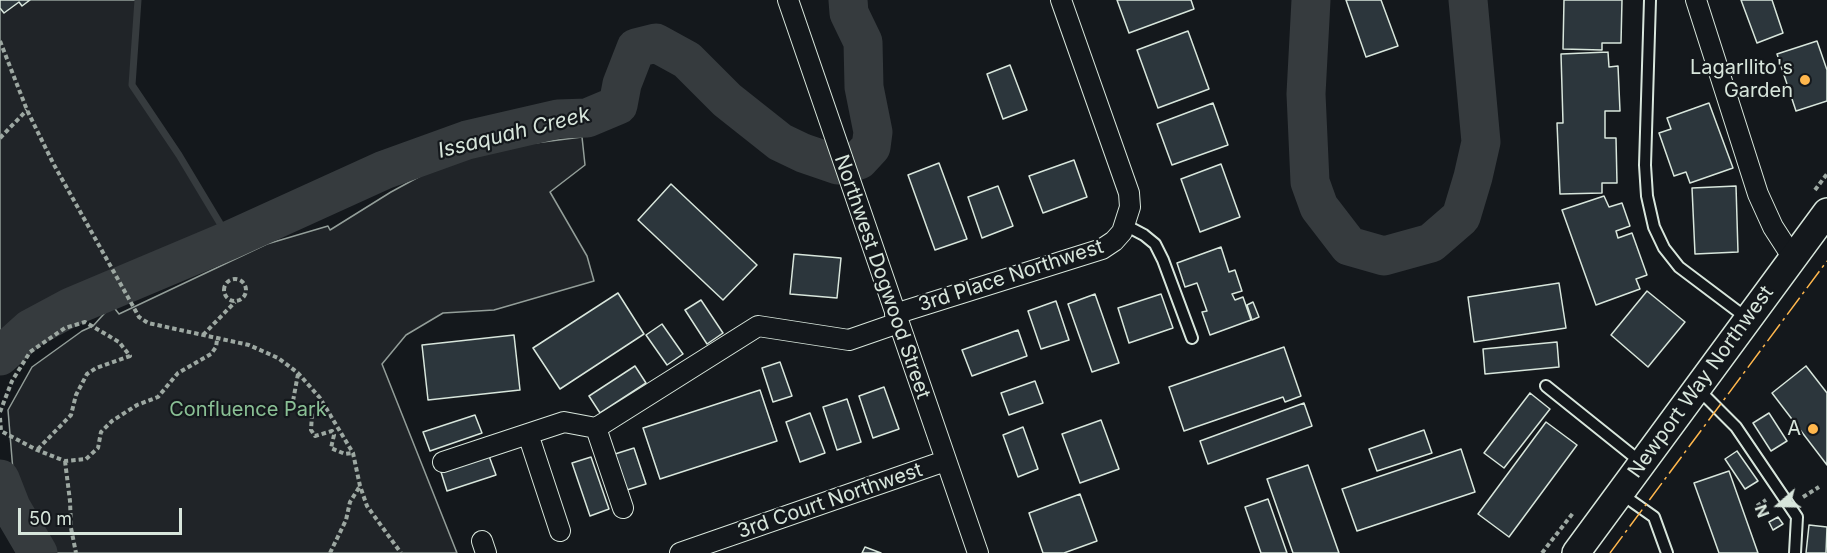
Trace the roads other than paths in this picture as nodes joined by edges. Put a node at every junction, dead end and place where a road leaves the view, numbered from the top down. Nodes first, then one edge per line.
1 (788, 0) edge
2 (1061, 0) edge
3 (1650, 0) edge
4 (1696, 0) edge
5 (1827, 212) edge
6 (1124, 228) junction
7 (1793, 258) junction
8 (896, 318) junction
9 (1748, 319) junction
10 (1192, 338) dead end
11 (1546, 386) dead end
12 (1697, 388) junction
13 (597, 428) junction
14 (528, 434) junction
15 (945, 461) junction
16 (443, 462) dead end
17 (1642, 463) junction
18 (1620, 493) junction
19 (623, 508) dead end
20 (560, 531) dead end
21 (680, 553) edge
22 (978, 553) edge
23 (1576, 553) edge
24 (1667, 553) edge
25 (1795, 553) edge

1 - 8 street, Northwest Dogwood Street
2 - 6 street
3 - 9 lane
4 - 7 street
5 - 7 street, Newport Way Northwest
6 - 8 street, 3rd Place Northwest
6 - 10 lane
7 - 9 street, Newport Way Northwest
8 - 13 street, 3rd Place Northwest
8 - 15 street, Northwest Dogwood Street
9 - 12 street, Newport Way Northwest
11 - 17 lane
12 - 17 street, Newport Way Northwest
12 - 25 lane
13 - 14 street
13 - 19 street
14 - 16 street
14 - 20 street
15 - 21 street, 3rd Court Northwest
15 - 22 street, Northwest Dogwood Street
17 - 18 street, Newport Way Northwest
18 - 23 street, Newport Way Northwest
18 - 24 lane

